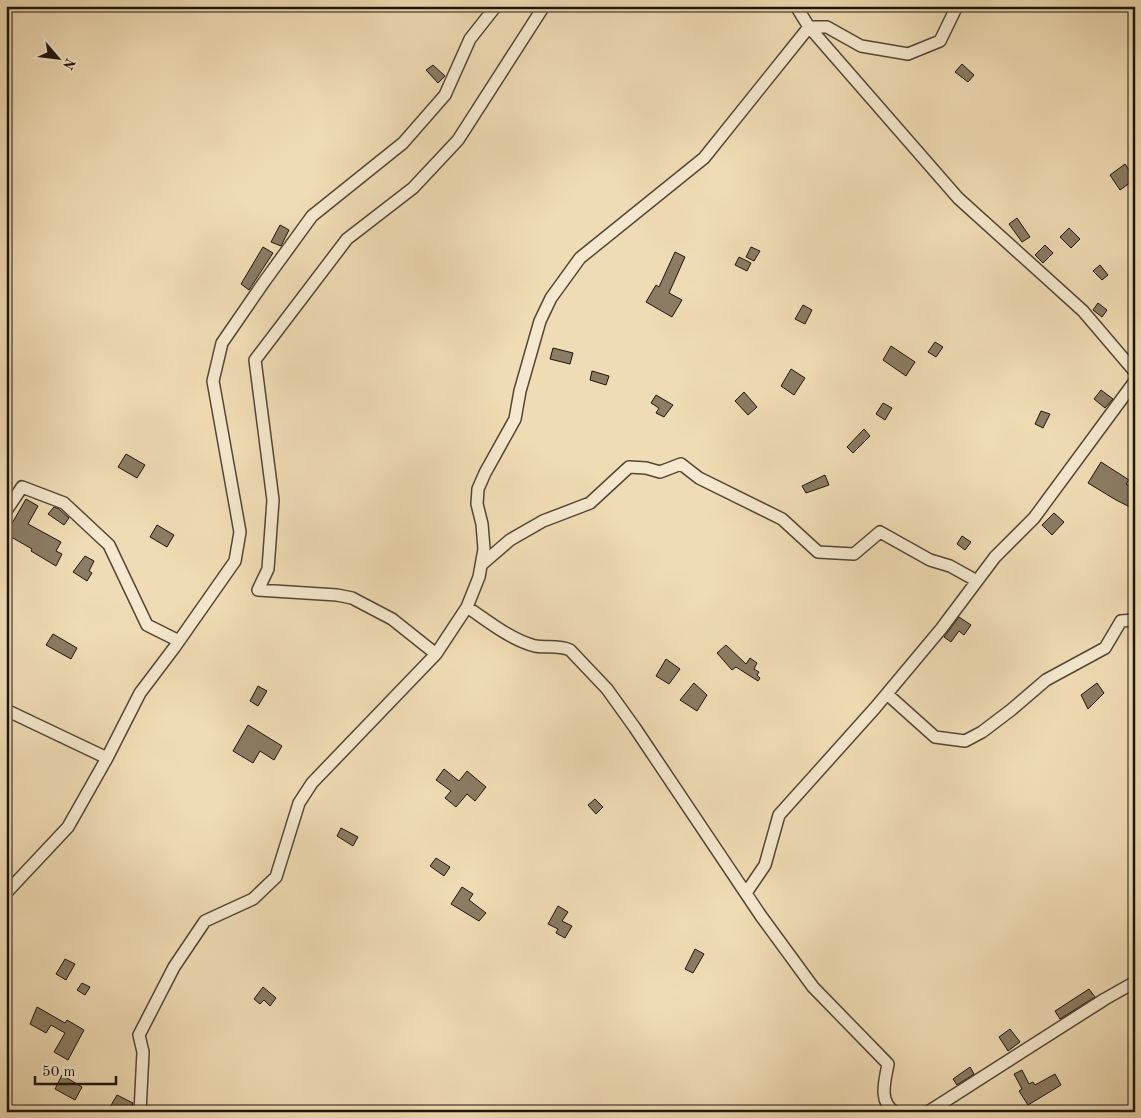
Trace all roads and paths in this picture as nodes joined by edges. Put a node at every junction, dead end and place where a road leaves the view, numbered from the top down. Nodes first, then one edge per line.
1 (496, 6) edge
2 (544, 6) edge
3 (796, 6) edge
4 (957, 6) edge
5 (809, 27) junction
6 (1135, 372) edge
7 (1135, 382) edge
8 (6, 511) edge
9 (481, 565) junction
10 (977, 581) junction
11 (467, 607) junction
12 (1135, 620) edge
13 (179, 641) junction
14 (436, 654) junction
15 (887, 694) junction
16 (6, 710) edge
17 (107, 758) junction
18 (6, 893) edge
19 (746, 893) junction
20 (1135, 982) edge
21 (140, 1112) edge
22 (895, 1112) edge
23 (928, 1112) edge

1 - 13 street
2 - 14 street
3 - 5 street
4 - 5 street
5 - 6 street
5 - 9 street
7 - 10 street
8 - 13 street
9 - 10 street
9 - 11 street
10 - 15 street
11 - 14 street
11 - 19 street
12 - 15 street
13 - 17 street
14 - 21 street
15 - 19 street
16 - 17 street
17 - 18 street
19 - 22 street
20 - 23 street

